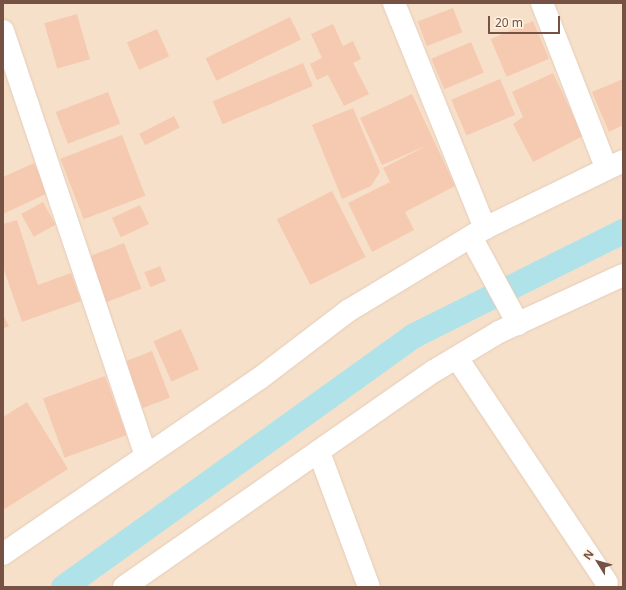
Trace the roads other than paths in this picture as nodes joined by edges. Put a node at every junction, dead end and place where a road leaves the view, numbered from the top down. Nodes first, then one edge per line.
1 (394, 3) edge
2 (542, 3) edge
3 (3, 31) edge
4 (614, 164) edge
5 (478, 232) junction
6 (623, 275) edge
7 (518, 324) junction
8 (457, 358) junction
9 (318, 452) junction
10 (145, 454) junction
11 (3, 554) edge
12 (607, 583) dead end
13 (124, 587) edge
14 (370, 587) edge

1 - 5 street
2 - 4 street
3 - 10 street
4 - 5 street
5 - 7 street
5 - 10 street
6 - 7 street
7 - 8 street
8 - 9 street
8 - 12 street
9 - 13 street
9 - 14 street
10 - 11 street

